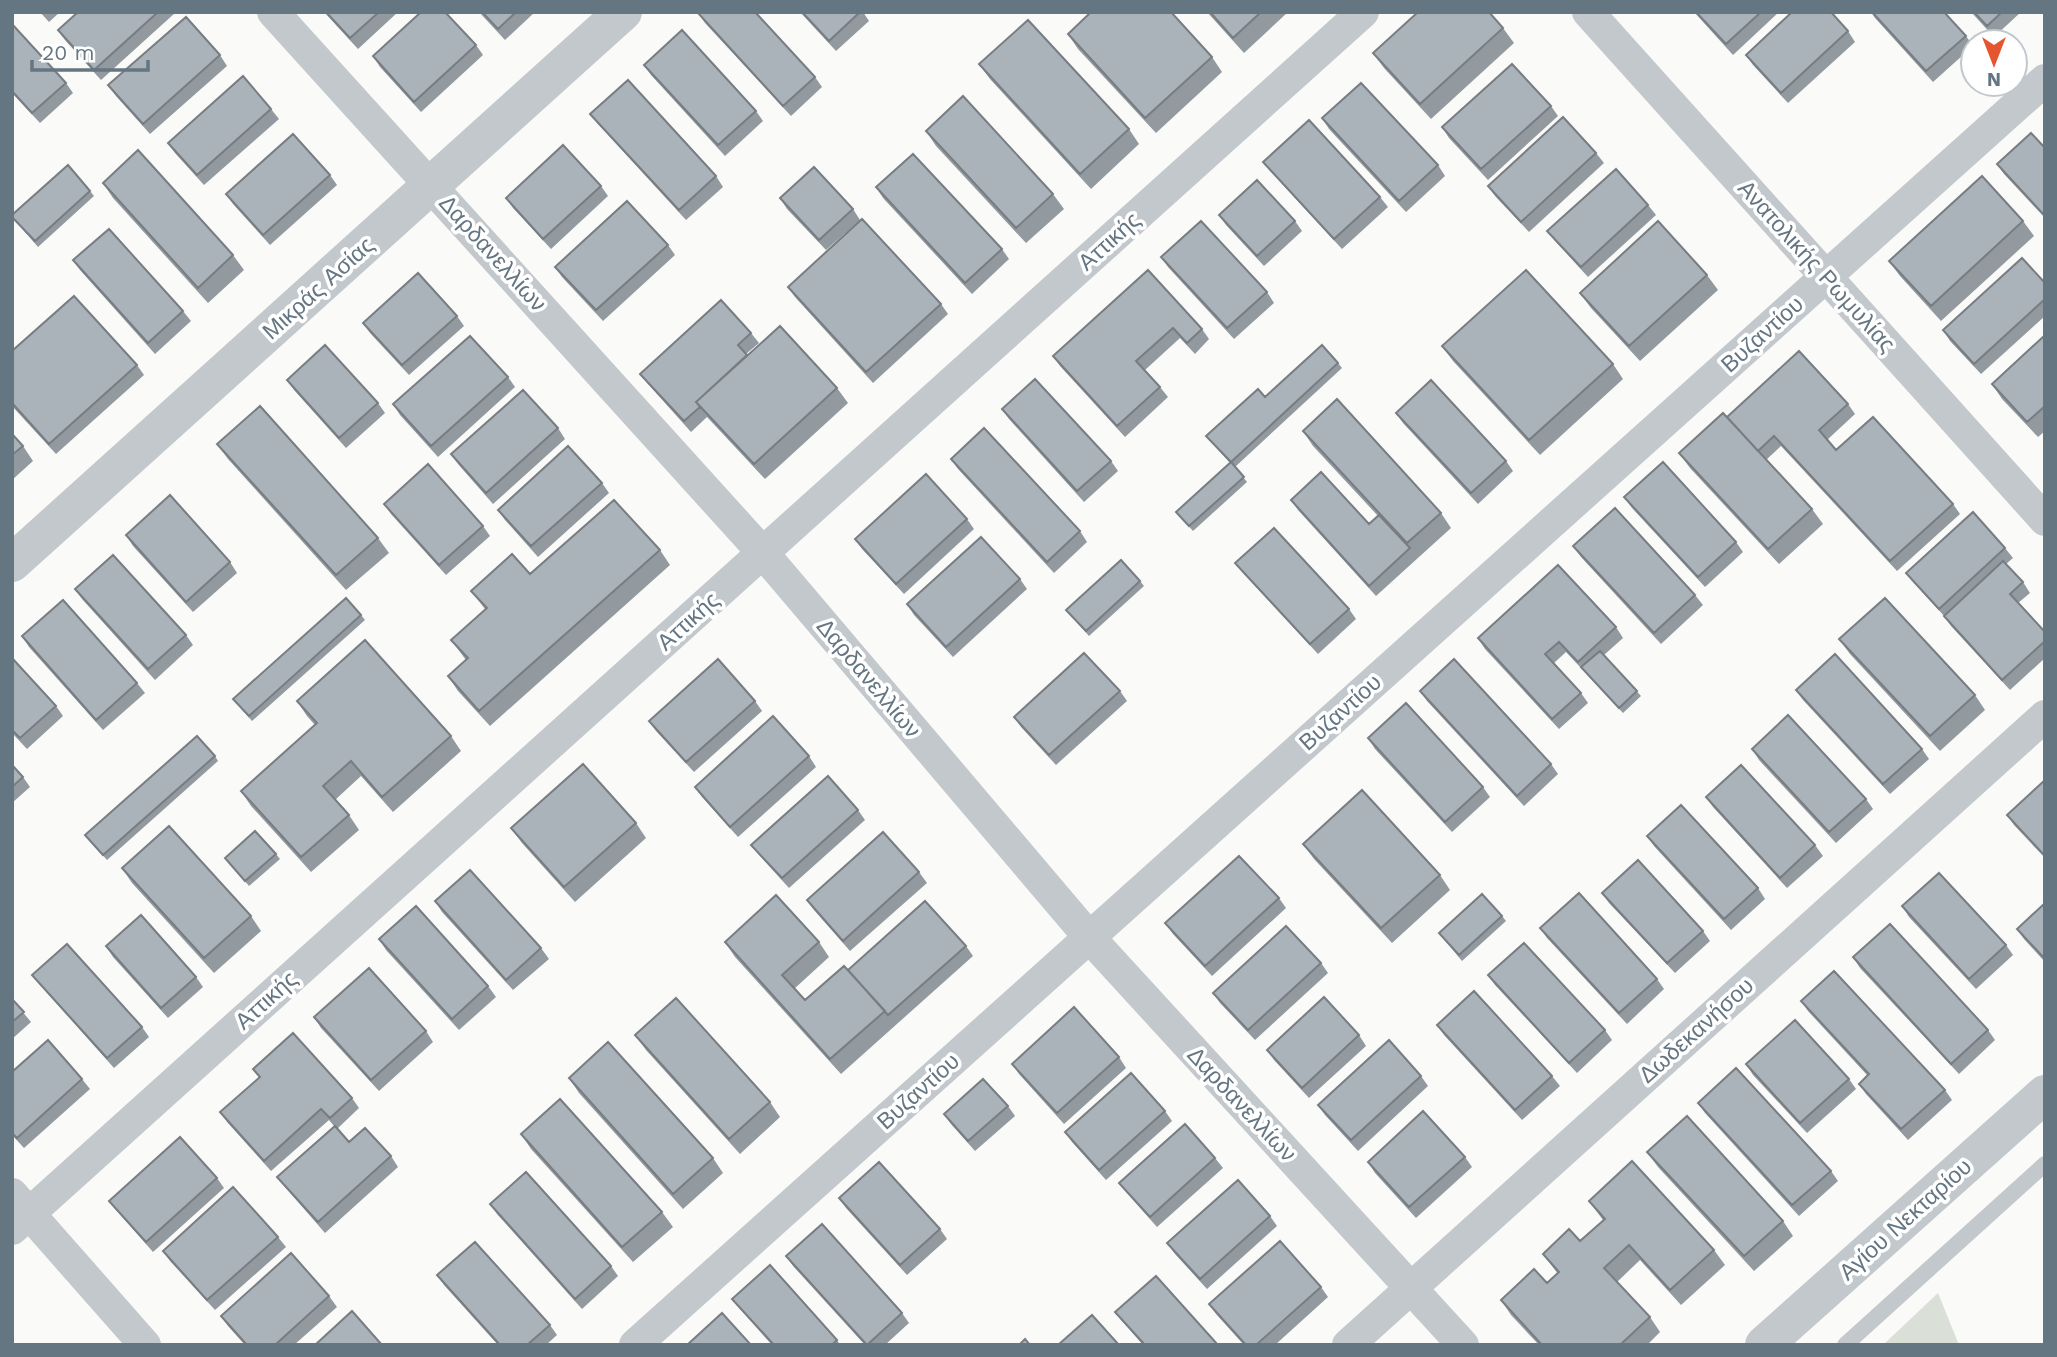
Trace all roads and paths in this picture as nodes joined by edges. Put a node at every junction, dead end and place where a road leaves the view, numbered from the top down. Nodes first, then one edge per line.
1 (273, 12) edge
2 (623, 12) edge
3 (1363, 12) edge
4 (1588, 12) edge
5 (2045, 80) edge
6 (432, 185) junction
7 (1826, 276) junction
8 (2045, 520) edge
9 (763, 553) junction
10 (12, 563) edge
11 (2045, 716) edge
12 (1089, 937) junction
13 (2045, 1094) edge
14 (2045, 1164) edge
15 (18, 1212) edge
16 (1411, 1288) junction
17 (145, 1345) edge
18 (635, 1345) edge
19 (1348, 1345) edge
20 (1463, 1345) edge
21 (1765, 1345) edge
22 (1845, 1345) edge

1 - 6 street, Δαρδανελλίων
2 - 6 street, Μικράς Ασίας
3 - 9 street, Αττικής
4 - 7 street, Ανατολικής Ρωμυλίας
5 - 7 street, Βυζαντίου
6 - 9 street, Δαρδανελλίων
6 - 10 street, Μικράς Ασίας
7 - 8 street, Ανατολικής Ρωμυλίας
7 - 12 street, Βυζαντίου
9 - 12 street, Δαρδανελλίων
9 - 15 street, Αττικής
11 - 16 street, Δωδεκανήσου
12 - 16 street, Δαρδανελλίων
12 - 18 street, Βυζαντίου
13 - 21 street, Αγίου Νεκταρίου
14 - 22 lane
15 - 17 street
16 - 19 street, Δωδεκανήσου
16 - 20 street, Δαρδανελλίων

